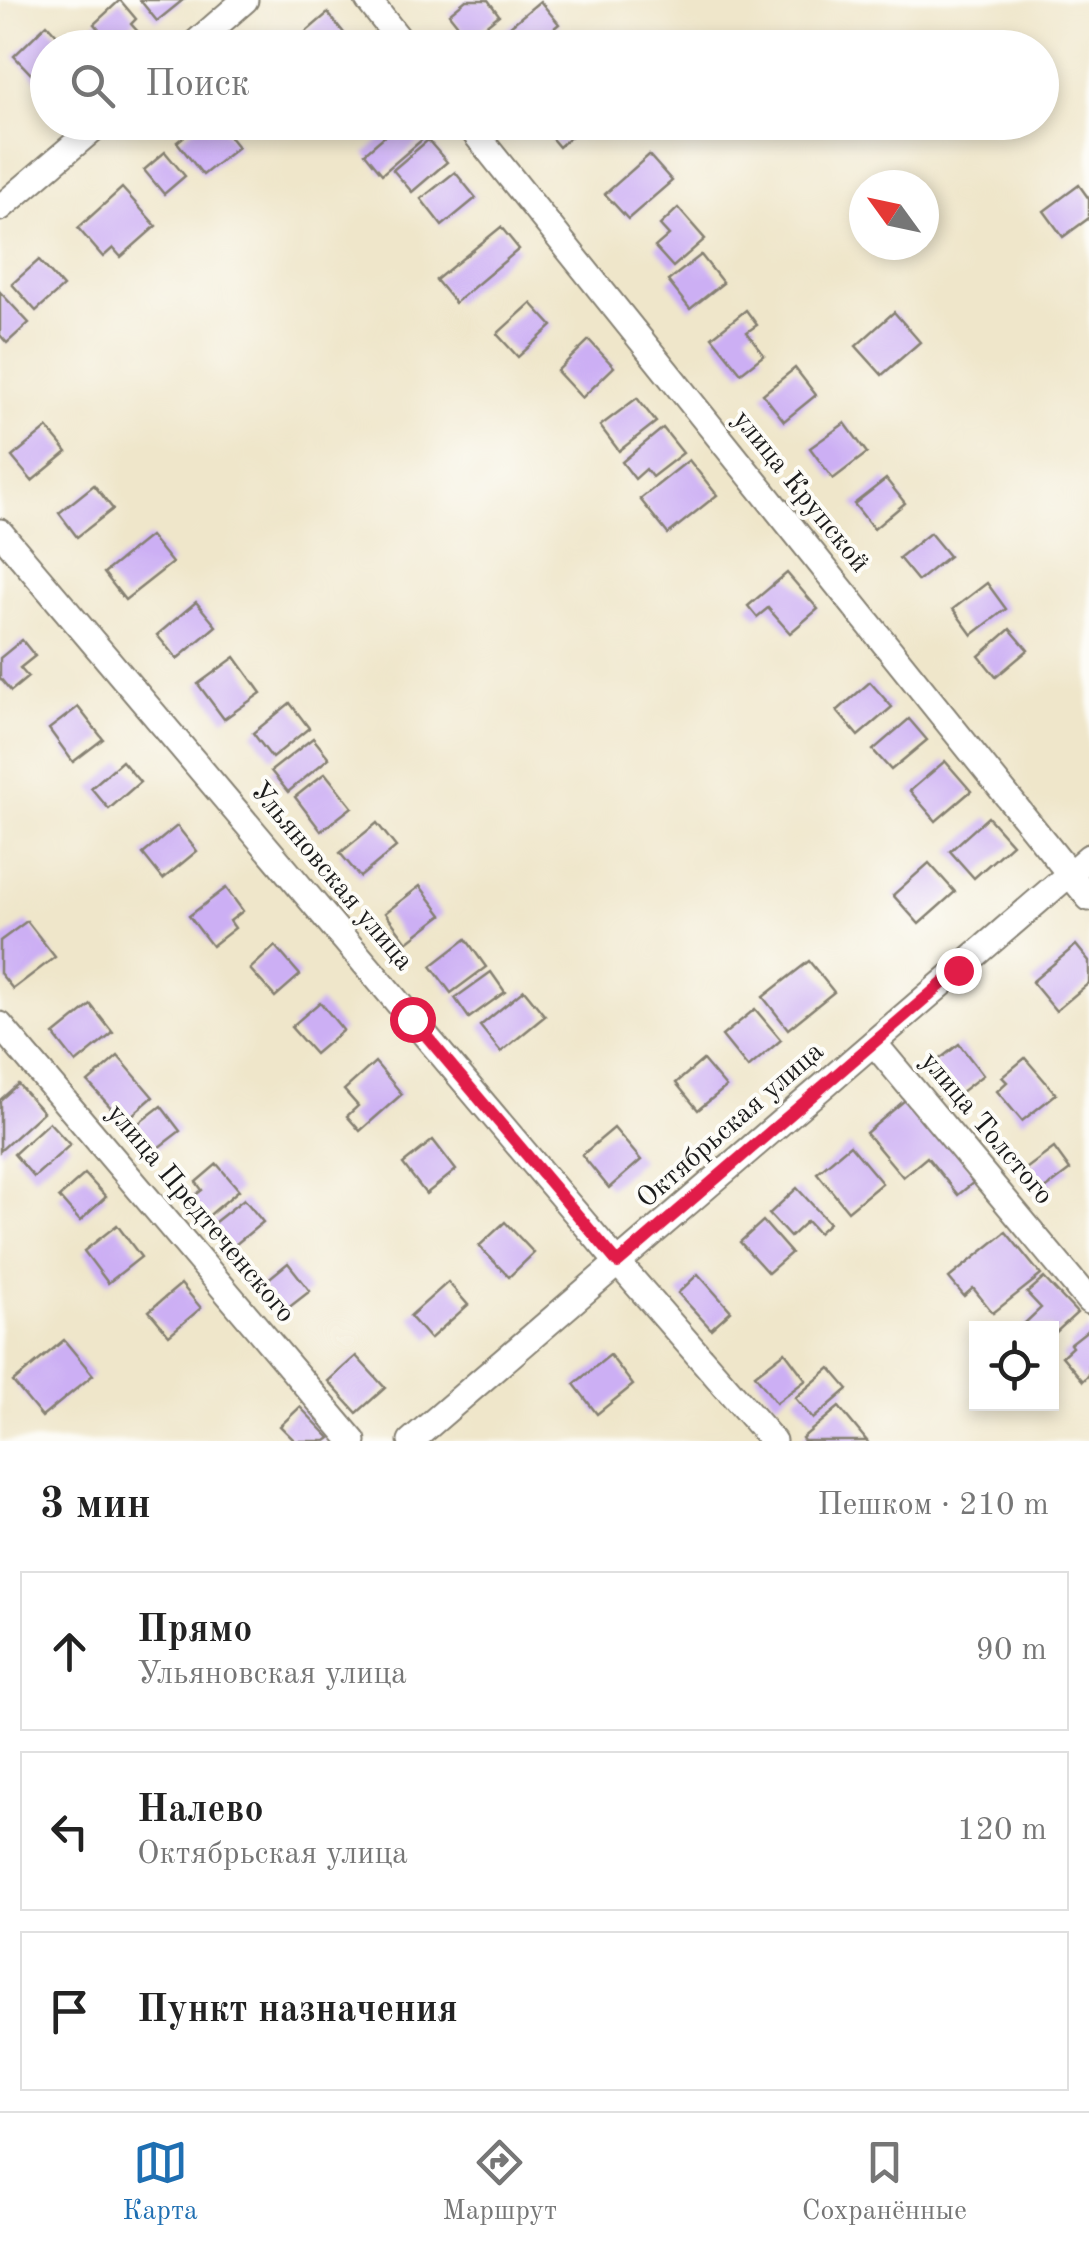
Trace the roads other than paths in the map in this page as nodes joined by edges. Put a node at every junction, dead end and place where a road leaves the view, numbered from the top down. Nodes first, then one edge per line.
1 (246, 0) edge
2 (368, 0) edge
3 (211, 30) edge
4 (392, 30) edge
5 (80, 140) edge
6 (480, 140) edge
7 (0, 208) edge
8 (0, 532) edge
9 (1089, 857) edge
10 (1068, 874) junction
11 (1089, 898) edge
12 (0, 1026) edge
13 (874, 1042) junction
14 (618, 1263) junction
15 (1089, 1301) edge
16 (353, 1441) edge
17 (411, 1441) edge
18 (773, 1441) edge

1 - 3 street
2 - 4 street
5 - 7 street
6 - 10 street, улица Крупской
8 - 14 street, Ульяновская улица
9 - 10 street, Октябрьская улица
10 - 11 street, улица Крупской
10 - 13 street, Октябрьская улица
12 - 16 street, улица Предтеченского
13 - 14 street, Октябрьская улица
13 - 15 street, улица Толстого
14 - 17 street, Октябрьская улица
14 - 18 street, Ульяновская улица

